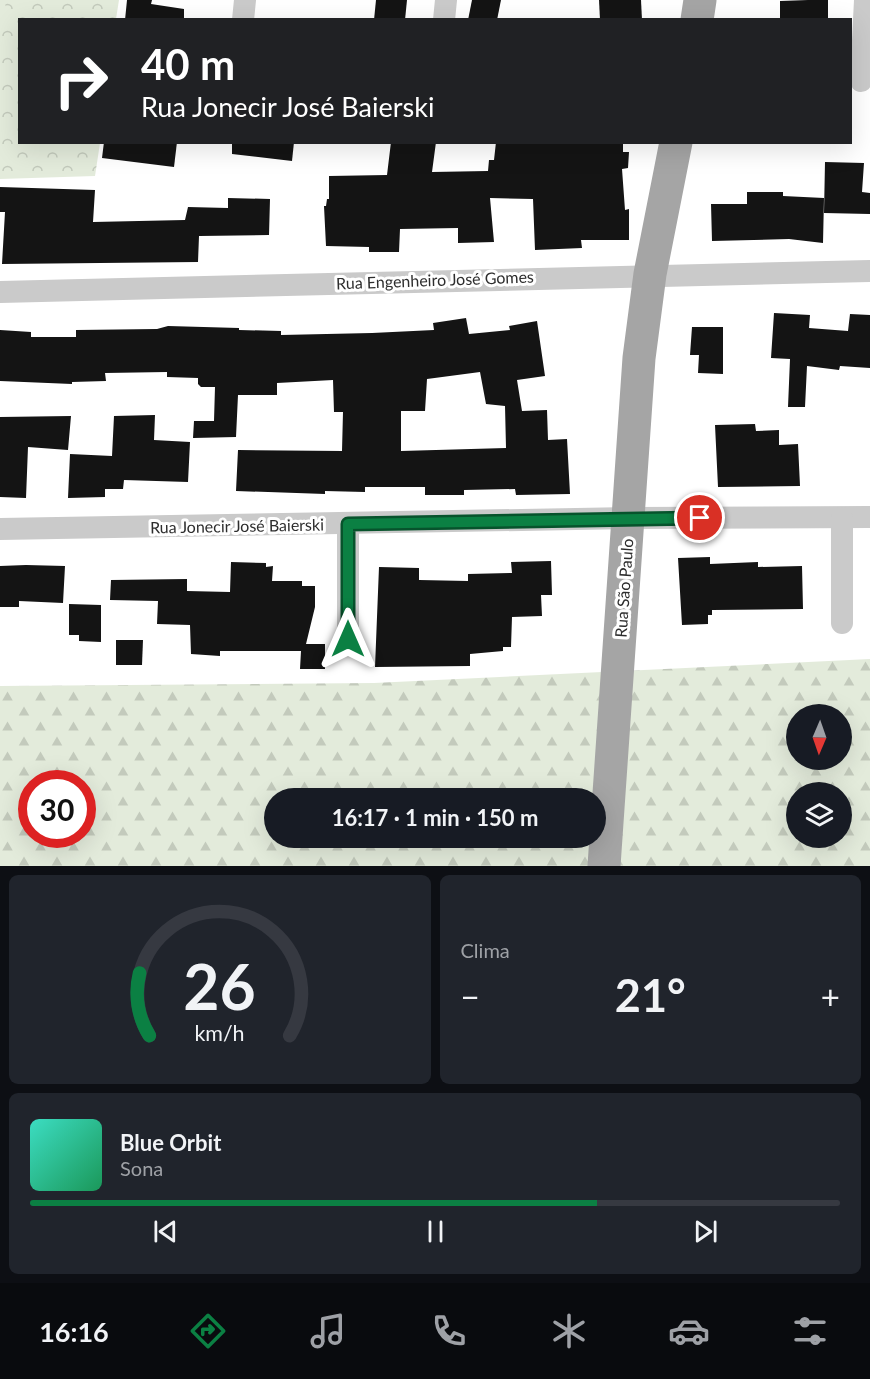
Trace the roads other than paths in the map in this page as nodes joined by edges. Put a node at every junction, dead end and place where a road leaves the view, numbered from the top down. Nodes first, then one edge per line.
1 (245, 0) edge
2 (446, 0) edge
3 (700, 0) edge
4 (865, 0) edge
5 (243, 18) edge
6 (444, 18) edge
7 (697, 18) edge
8 (861, 81) edge
9 (676, 144) edge
10 (870, 271) edge
11 (650, 274) junction
12 (0, 292) edge
13 (630, 518) junction
14 (842, 518) junction
15 (870, 518) edge
16 (348, 524) junction
17 (0, 529) edge
18 (842, 623) dead end
19 (348, 639) dead end
20 (603, 866) edge

1 - 5 street
2 - 6 street
3 - 7 main road
4 - 8 street
9 - 11 main road, Rua São Paulo
10 - 11 street, Rua Engenheiro José Gomes
11 - 12 street, Rua Engenheiro José Gomes
11 - 13 main road, Rua São Paulo
13 - 14 street, Rua Jonecir José Baierski
13 - 16 street, Rua Jonecir José Baierski
13 - 20 main road, Rua São Paulo
14 - 15 street, Rua Jonecir José Baierski
14 - 18 street
16 - 17 street, Rua Jonecir José Baierski
16 - 19 street

